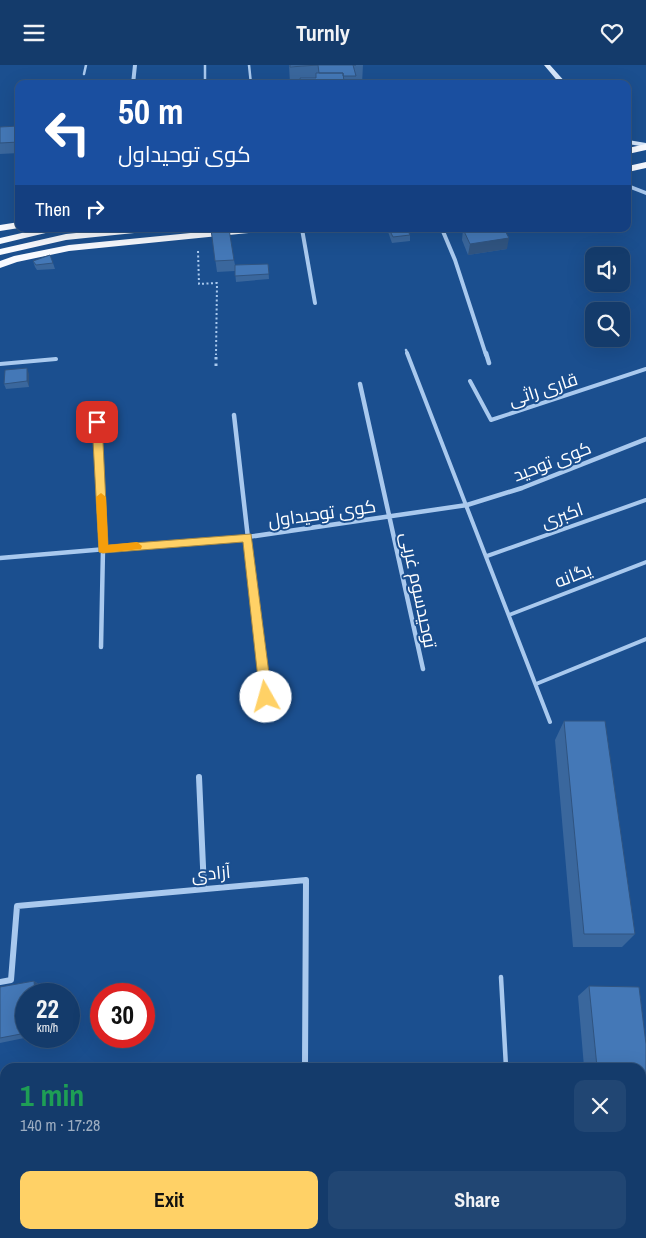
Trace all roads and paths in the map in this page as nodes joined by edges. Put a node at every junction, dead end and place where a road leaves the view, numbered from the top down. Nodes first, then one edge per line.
1 (86, 65) edge
2 (135, 65) edge
3 (206, 65) edge
4 (249, 65) edge
5 (547, 65) edge
6 (84, 74) dead end
7 (133, 80) edge
8 (205, 80) edge
9 (251, 80) edge
10 (560, 80) edge
11 (631, 143) edge
12 (646, 146) edge
13 (631, 150) edge
14 (646, 165) edge
15 (631, 168) edge
16 (631, 187) edge
17 (646, 193) edge
18 (15, 226) edge
19 (0, 228) edge
20 (38, 232) edge
21 (115, 232) edge
22 (222, 232) edge
23 (303, 232) edge
24 (443, 232) edge
25 (197, 235) junction
26 (0, 241) edge
27 (0, 252) edge
28 (0, 265) edge
29 (315, 303) dead end
30 (406, 350) dead end
31 (56, 359) dead end
32 (489, 363) dead end
33 (0, 364) edge
34 (216, 366) dead end
35 (646, 369) edge
36 (470, 381) dead end
37 (360, 383) dead end
38 (234, 415) dead end
39 (97, 422) dead end
40 (646, 439) edge
41 (646, 500) edge
42 (467, 505) junction
43 (389, 517) junction
44 (248, 537) junction
45 (103, 549) junction
46 (487, 556) junction
47 (0, 558) edge
48 (646, 561) edge
49 (509, 615) junction
50 (646, 639) edge
51 (101, 647) dead end
52 (423, 669) dead end
53 (536, 685) junction
54 (266, 697) dead end
55 (550, 721) dead end
56 (200, 777) dead end
57 (204, 889) junction
58 (501, 977) dead end
59 (0, 982) edge
60 (305, 1063) edge
61 (506, 1063) edge

1 - 6 lane
2 - 7 street
3 - 8 lane
4 - 9 lane
5 - 10 main road
11 - 12 main road
12 - 13 highway
14 - 15 highway
16 - 17 street
18 - 19 highway
20 - 26 highway
21 - 27 highway
22 - 25 highway
23 - 29 street
24 - 32 street
25 - 28 highway
25 - 34 path
30 - 42 lane
31 - 33 lane
35 - 36 lane, قاری راثی
37 - 43 street, توحیدسوم غربی
38 - 44 street
39 - 45 street
40 - 42 street, کوی توحید
41 - 46 lane, اکبری
42 - 43 street, کوی توحیداول
42 - 46 lane
43 - 44 street, کوی توحیداول
43 - 52 street, توحیدسوم غربی
44 - 45 street, کوی توحیداول
44 - 54 street
45 - 47 street, کوی توحیداول
45 - 51 street
46 - 49 lane
48 - 49 lane, یگانه
49 - 53 lane
50 - 53 lane
53 - 55 lane
56 - 57 street
57 - 59 street, آزادی
57 - 60 street, آزادی
58 - 61 lane

